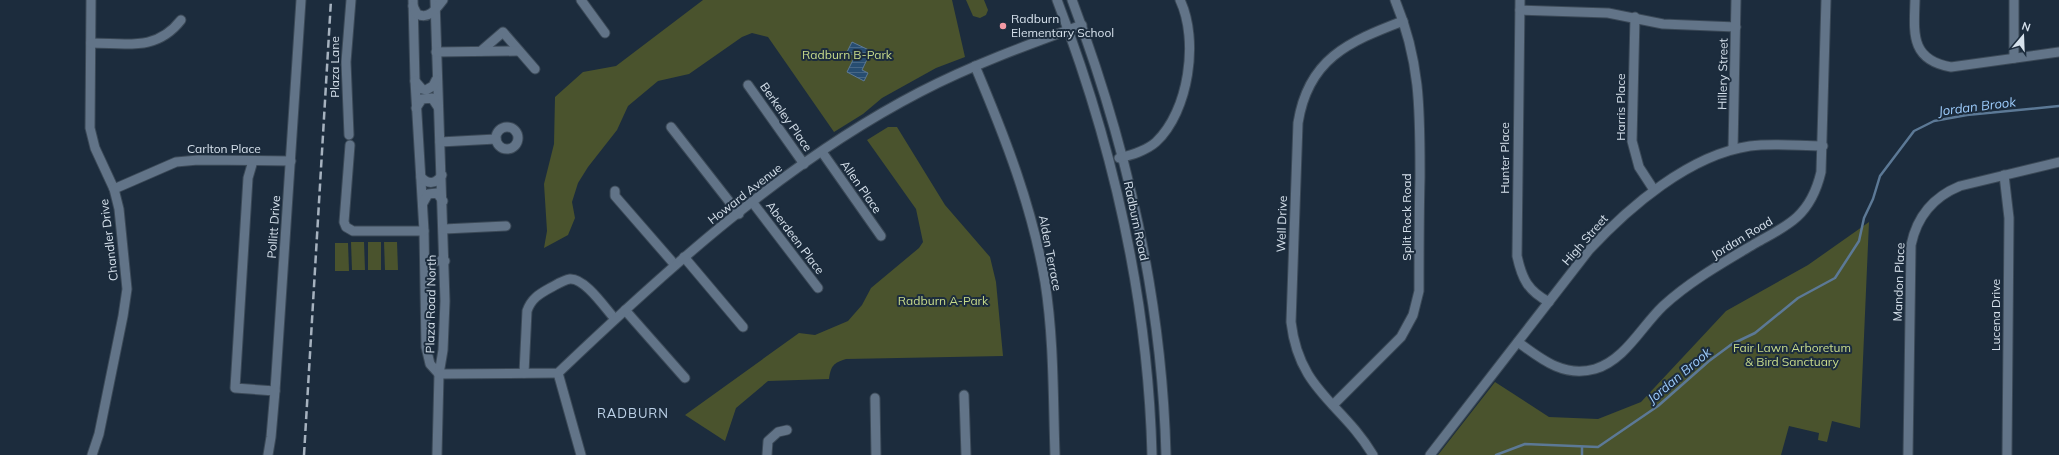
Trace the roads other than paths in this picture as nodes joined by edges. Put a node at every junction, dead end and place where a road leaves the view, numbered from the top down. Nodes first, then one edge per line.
1 (91, 0) edge
2 (301, 0) edge
3 (351, 0) edge
4 (435, 0) edge
5 (443, 0) edge
6 (581, 0) edge
7 (1057, 0) edge
8 (1072, 0) edge
9 (1180, 0) edge
10 (1395, 0) edge
11 (1520, 0) edge
12 (1736, 0) edge
13 (1826, 0) edge
14 (1915, 0) edge
15 (2014, 0) edge
16 (413, 3) edge
17 (435, 10) junction
18 (1520, 10) junction
19 (1635, 17) junction
20 (181, 20) dead end
21 (1403, 21) junction
22 (1082, 25) junction
23 (1736, 28) junction
24 (1068, 30) junction
25 (605, 32) dead end
26 (91, 43) junction
27 (519, 50) junction
28 (481, 51) junction
29 (436, 52) junction
30 (2059, 52) edge
31 (2014, 58) junction
32 (974, 66) junction
33 (535, 69) dead end
34 (436, 80) junction
35 (415, 81) junction
36 (748, 85) dead end
37 (416, 108) junction
38 (438, 108) junction
39 (671, 127) dead end
40 (349, 135) dead end
41 (496, 138) dead end
42 (440, 142) junction
43 (350, 145) dead end
44 (1823, 146) junction
45 (1733, 150) junction
46 (822, 152) junction
47 (1124, 156) junction
48 (1110, 160) junction
49 (253, 161) junction
50 (291, 162) junction
51 (2059, 162) edge
52 (804, 164) junction
53 (442, 175) junction
54 (2004, 175) junction
55 (421, 177) junction
56 (114, 189) junction
57 (1654, 190) junction
58 (615, 191) dead end
59 (443, 201) junction
60 (423, 203) junction
61 (753, 203) junction
62 (739, 214) junction
63 (506, 226) dead end
64 (444, 229) junction
65 (424, 230) junction
66 (881, 236) dead end
67 (684, 258) junction
68 (425, 261) junction
69 (445, 261) junction
70 (675, 265) junction
71 (818, 288) dead end
72 (1549, 302) junction
73 (625, 310) junction
74 (615, 319) junction
75 (743, 327) dead end
76 (1518, 342) junction
77 (524, 373) junction
78 (558, 373) junction
79 (439, 374) junction
80 (684, 378) dead end
81 (275, 391) junction
82 (964, 395) dead end
83 (875, 398) dead end
84 (1333, 405) junction
85 (787, 430) dead end
86 (92, 455) edge
87 (268, 455) edge
88 (437, 455) edge
89 (581, 455) edge
90 (767, 455) edge
91 (876, 455) edge
92 (966, 455) edge
93 (1055, 455) edge
94 (1152, 455) edge
95 (1166, 455) edge
96 (1373, 455) edge
97 (1430, 455) edge
98 (1908, 455) edge
99 (2007, 455) edge

1 - 26 street, Chandler Drive
2 - 50 street, Pollitt Drive
3 - 40 street, Plaza Lane
4 - 17 street, Plaza Road North
5 - 17 street
6 - 25 street
7 - 24 street, Radburn Road
8 - 22 street, Radburn Road
9 - 47 street
10 - 21 street, Split Rock Road
11 - 18 street, Hunter Place
12 - 23 street, Hillery Street
13 - 44 street, Jordan Road
14 - 31 street
15 - 31 street
16 - 17 street
16 - 35 street, Plaza Road North
17 - 29 street, Plaza Road North
18 - 19 street
18 - 72 street, Hunter Place
19 - 23 street
19 - 57 street, Harris Place
20 - 26 street
21 - 84 street, Split Rock Road
21 - 84 street, Well Drive
22 - 24 street, Howard Avenue
22 - 47 street, Radburn Road
23 - 45 street, Hillery Street
24 - 32 street, Howard Avenue
24 - 48 street, Radburn Road
26 - 56 street, Chandler Drive
27 - 28 street
27 - 28 street
27 - 33 street
28 - 29 street
29 - 34 street, Plaza Road North
30 - 31 street
32 - 46 street, Howard Avenue
32 - 93 street, Alden Terrace
34 - 35 street
34 - 38 street, Plaza Road North
35 - 37 street, Plaza Road North
36 - 52 street, Berkeley Place
37 - 38 street
37 - 55 street, Plaza Road North
38 - 42 street, Plaza Road North
39 - 62 street
41 - 42 street
42 - 53 street, Plaza Road North
43 - 65 street
44 - 45 street, High Street
44 - 76 street, Jordan Road
45 - 57 street, High Street
46 - 52 street, Howard Avenue
46 - 66 street, Allen Place
47 - 48 street
47 - 95 street, Radburn Road
48 - 94 street, Radburn Road
49 - 50 street, Carlton Place
49 - 56 street, Carlton Place
49 - 81 street
50 - 81 street, Pollitt Drive
51 - 54 street, Mandon Place
52 - 61 street, Howard Avenue
53 - 55 street
53 - 59 street, Plaza Road North
54 - 98 street, Mandon Place
54 - 99 street, Lucena Drive
55 - 60 street, Plaza Road North
56 - 86 street, Chandler Drive
57 - 72 street, High Street
58 - 70 street
59 - 60 street
59 - 64 street, Plaza Road North
60 - 65 street, Plaza Road North
61 - 62 street, Howard Avenue
61 - 71 street, Aberdeen Place
62 - 67 street, Howard Avenue
63 - 64 street
64 - 69 street, Plaza Road North
65 - 68 street, Plaza Road North
67 - 70 street, Howard Avenue
67 - 75 street
68 - 69 street
68 - 79 street, Plaza Road North
69 - 79 street, Plaza Road North
70 - 73 street, Howard Avenue
72 - 76 street, High Street
73 - 74 street, Howard Avenue
73 - 80 street
74 - 77 street
74 - 78 street, Howard Avenue
76 - 97 street, High Street
77 - 78 street
77 - 79 street
78 - 89 street
79 - 88 street
81 - 87 street, Pollitt Drive
82 - 92 street
83 - 91 street
84 - 96 street, Well Drive
85 - 90 street

